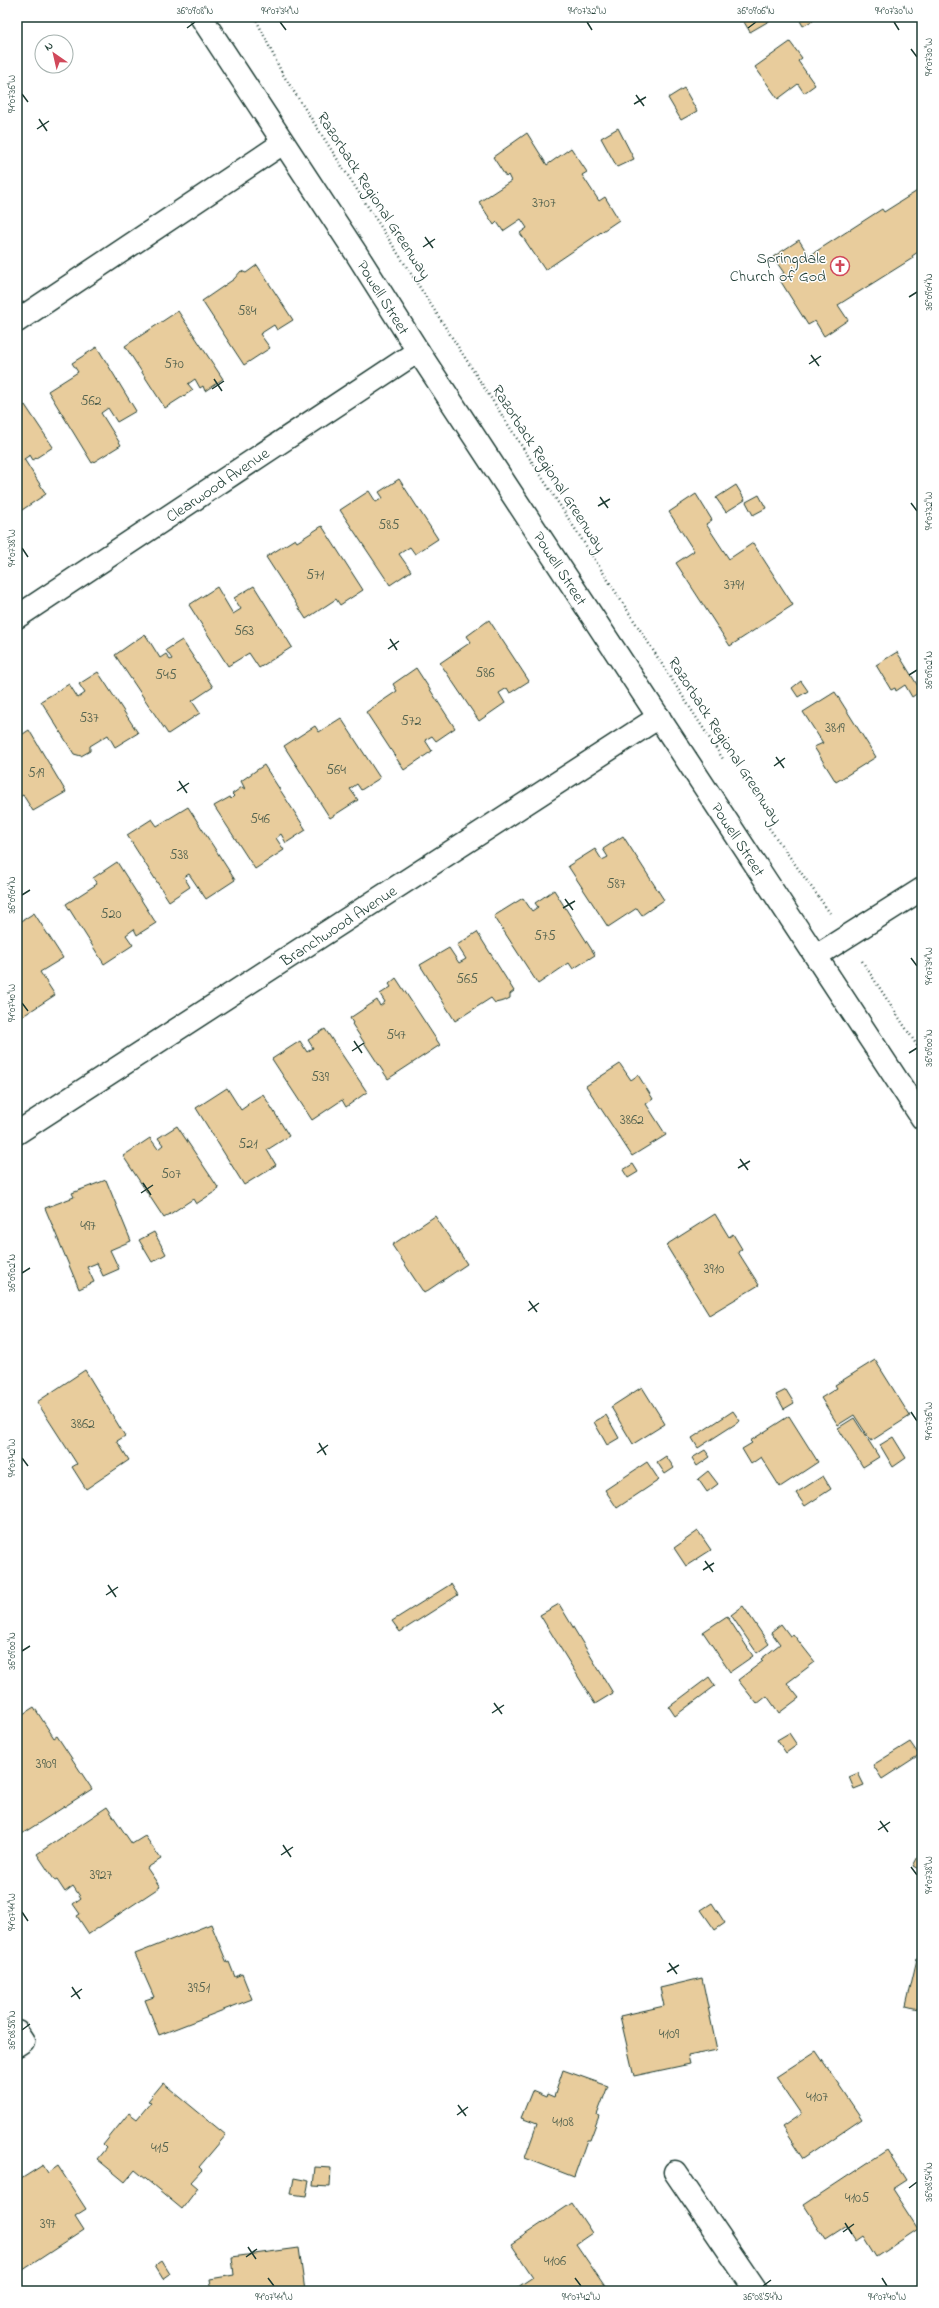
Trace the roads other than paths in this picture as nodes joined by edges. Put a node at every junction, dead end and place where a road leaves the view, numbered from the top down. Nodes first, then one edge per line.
1 (201, 17) edge
2 (283, 143) junction
3 (17, 321) edge
4 (418, 351) junction
5 (17, 616) edge
6 (659, 717) junction
7 (922, 889) edge
8 (816, 956) junction
9 (922, 1118) edge
10 (17, 1133) edge
11 (675, 2172) dead end
12 (756, 2291) edge

1 - 2 street, Powell Street
2 - 3 street
2 - 4 street, Powell Street
4 - 5 street, Clearwood Avenue
4 - 6 street, Powell Street
6 - 8 street, Powell Street
6 - 10 street, Branchwood Avenue
7 - 8 street
8 - 9 street, Powell Street
11 - 12 street

